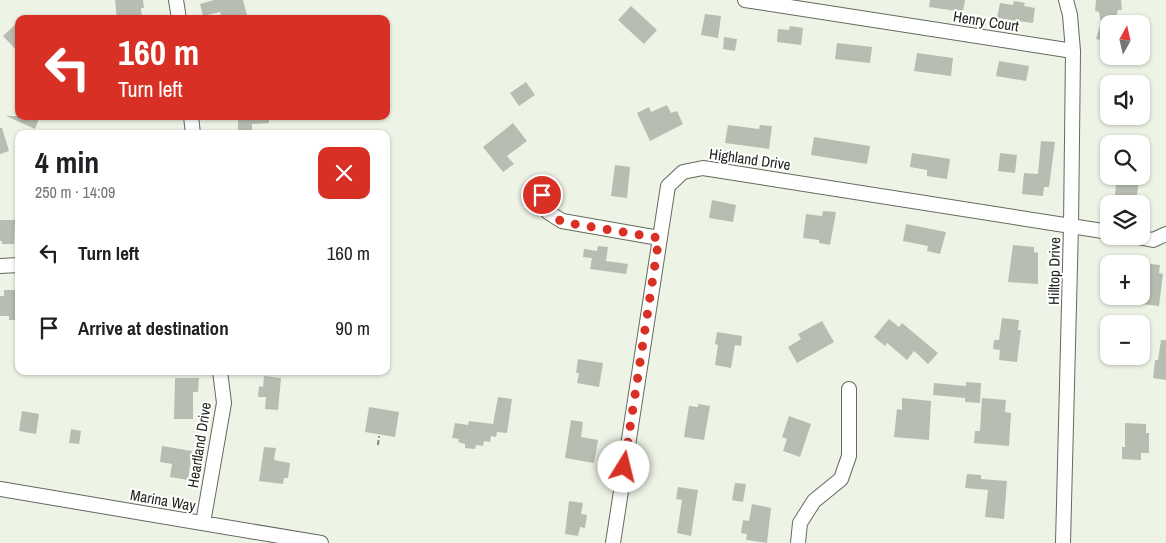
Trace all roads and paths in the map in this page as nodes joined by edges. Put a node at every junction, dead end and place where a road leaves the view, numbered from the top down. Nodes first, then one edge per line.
1 (176, 0) edge
2 (745, 0) edge
3 (1066, 0) edge
4 (178, 15) edge
5 (1073, 51) junction
6 (542, 195) dead end
7 (1071, 226) junction
8 (1100, 231) edge
9 (1166, 234) edge
10 (659, 238) junction
11 (1150, 239) edge
12 (0, 266) edge
13 (15, 266) edge
14 (220, 375) edge
15 (849, 389) dead end
16 (379, 436) dead end
17 (378, 444) dead end
18 (0, 489) edge
19 (203, 524) junction
20 (321, 543) edge
21 (613, 543) edge
22 (798, 543) edge
23 (1063, 543) edge

1 - 4 street
2 - 5 street, Henry Court
3 - 5 street, Hilltop Drive
5 - 7 street, Hilltop Drive
6 - 10 street
7 - 8 street, Highland Drive
7 - 10 street, Highland Drive
7 - 23 street, Hilltop Drive
9 - 11 street
10 - 21 street, Highland Drive
12 - 13 street
14 - 19 street, Heartland Drive
15 - 22 street
16 - 17 path
18 - 19 street, Marina Way
19 - 20 street, Marina Way

